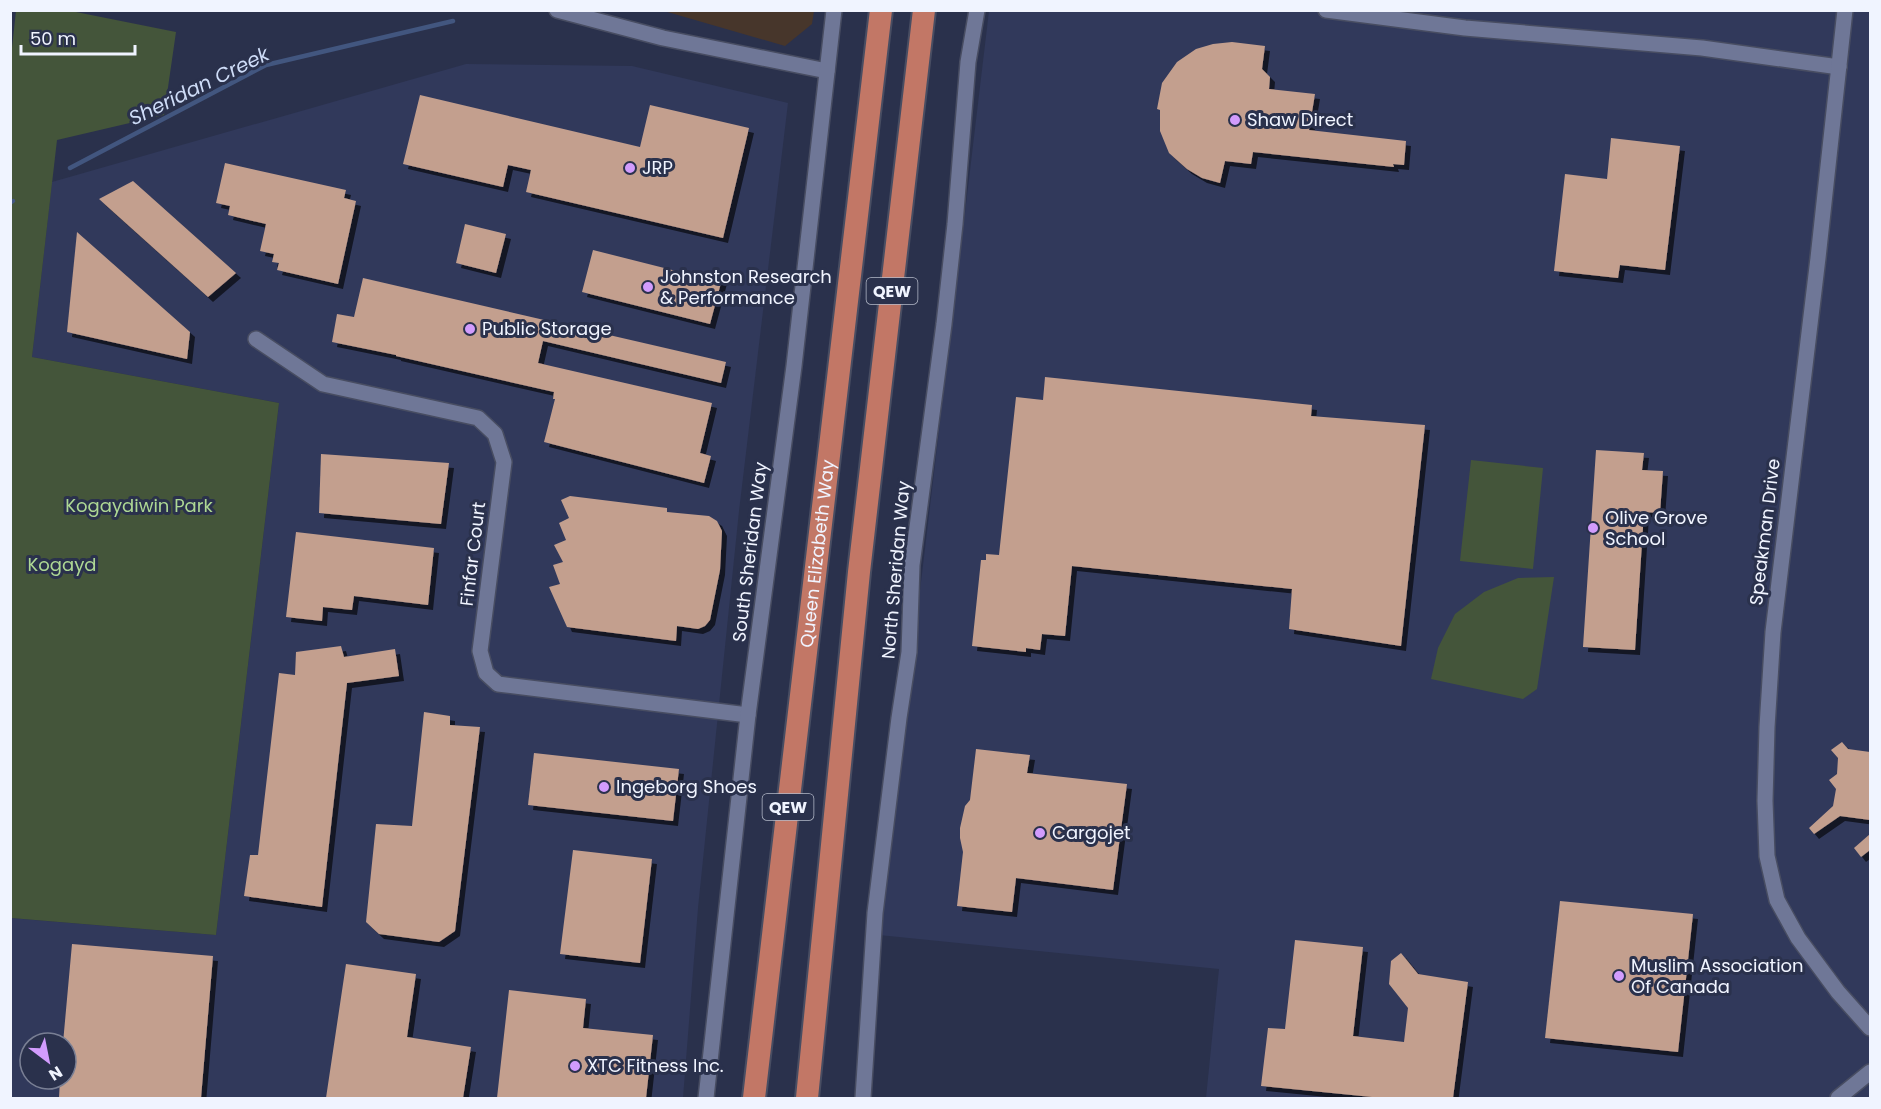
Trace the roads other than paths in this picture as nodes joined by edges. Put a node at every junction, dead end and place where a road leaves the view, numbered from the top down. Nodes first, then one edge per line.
1 (556, 10) edge
2 (834, 10) edge
3 (881, 10) edge
4 (924, 10) edge
5 (977, 10) edge
6 (1326, 10) edge
7 (1845, 10) edge
8 (1839, 67) junction
9 (826, 71) junction
10 (256, 339) dead end
11 (748, 715) junction
12 (1870, 1028) edge
13 (1870, 1072) edge
14 (706, 1098) edge
15 (754, 1098) edge
16 (807, 1098) edge
17 (863, 1098) edge
18 (1838, 1098) edge

1 - 9 street
2 - 9 street, South Sheridan Way
3 - 15 highway, Queen Elizabeth Way / QEW
4 - 16 highway, QEW
5 - 17 street, North Sheridan Way
6 - 8 street
7 - 8 street, Speakman Drive
8 - 12 street, Speakman Drive
9 - 11 street, South Sheridan Way
10 - 11 street, Finfar Court
11 - 14 street, South Sheridan Way
13 - 18 street

